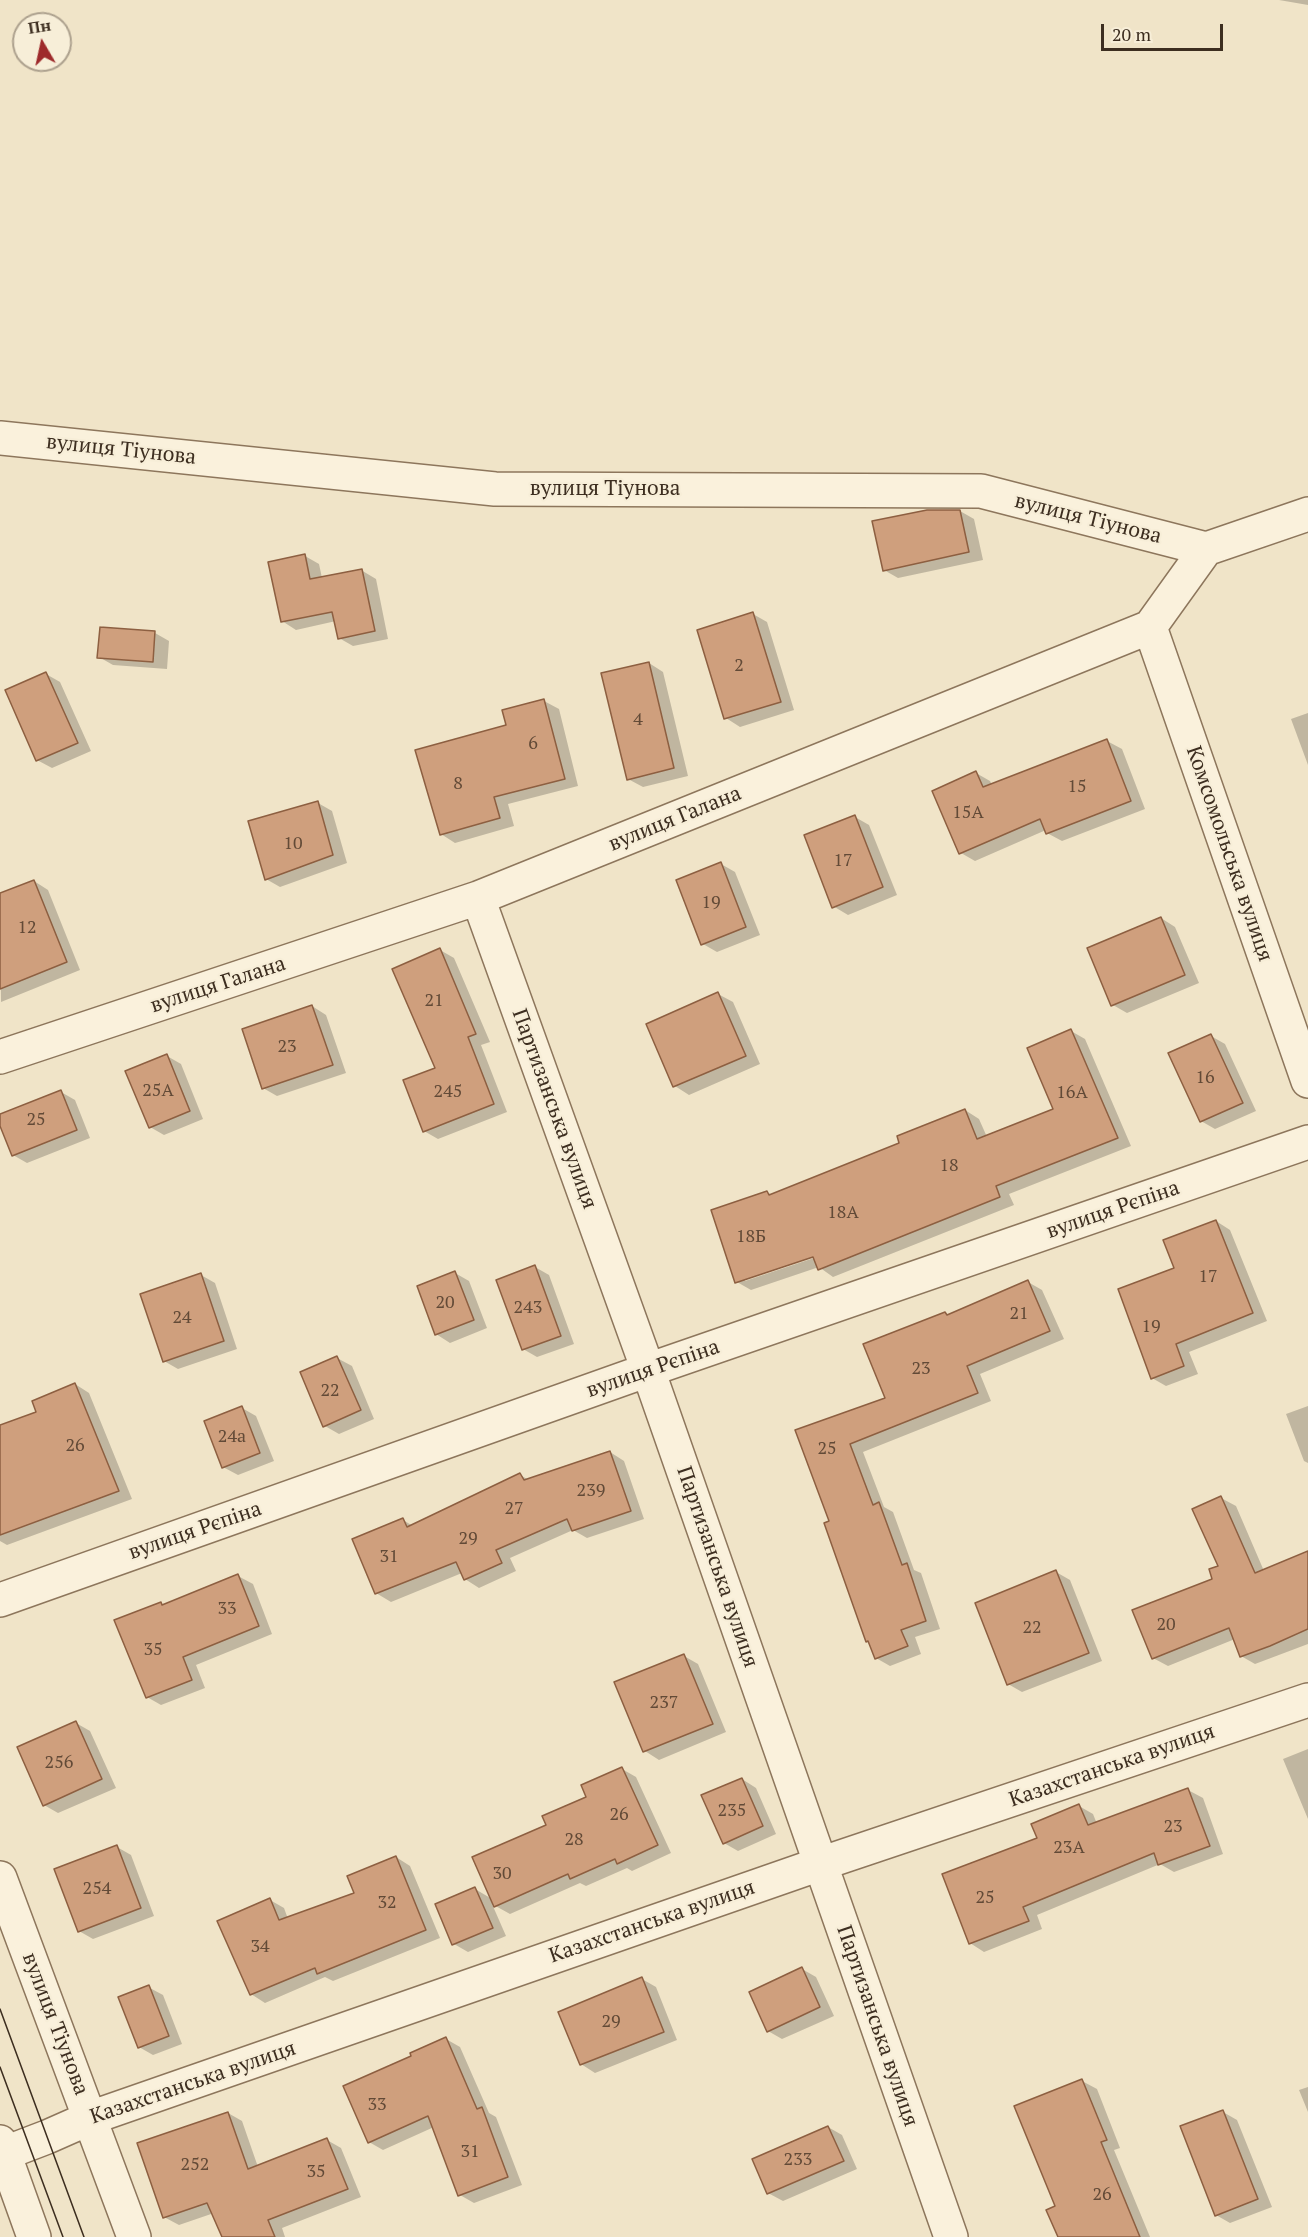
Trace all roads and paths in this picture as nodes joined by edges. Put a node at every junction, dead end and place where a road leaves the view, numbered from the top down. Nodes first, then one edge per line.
1 (0, 438) edge
2 (1308, 514) edge
3 (1206, 549) junction
4 (1150, 627) junction
5 (478, 898) junction
6 (0, 1057) edge
7 (1308, 1081) edge
8 (1308, 1142) edge
9 (648, 1370) junction
10 (0, 1600) edge
11 (1308, 1700) edge
12 (820, 1863) junction
13 (0, 1878) edge
14 (90, 2118) junction
15 (1, 2150) edge
16 (34, 2237) edge
17 (134, 2237) edge
18 (951, 2237) edge

1 - 3 street, вулиця Тіунова
2 - 3 street
3 - 4 street
4 - 5 street, вулиця Галана
4 - 7 street, Комсомольська вулиця
5 - 6 street, вулиця Галана
5 - 9 street, Партизанська вулиця
8 - 9 street, вулиця Рєпіна
9 - 10 street, вулиця Рєпіна
9 - 12 street, Партизанська вулиця
11 - 12 street, Казахстанська вулиця
12 - 14 street, Казахстанська вулиця
12 - 18 street, Партизанська вулиця
13 - 14 street, вулиця Тіунова
14 - 15 street, Казахстанська вулиця
14 - 17 street, вулиця Тіунова
15 - 16 street

